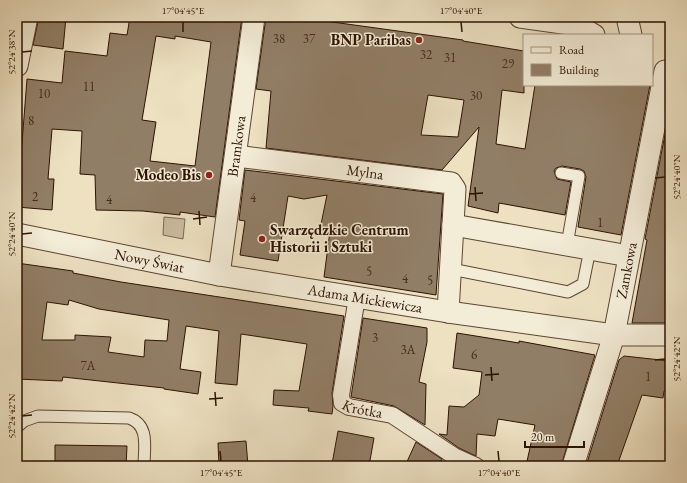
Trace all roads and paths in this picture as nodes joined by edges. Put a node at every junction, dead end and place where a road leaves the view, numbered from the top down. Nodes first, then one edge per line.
1 (27, 17) edge
2 (254, 17) edge
3 (523, 17) edge
4 (627, 17) edge
5 (592, 34) edge
6 (631, 34) edge
7 (17, 66) edge
8 (662, 68) edge
9 (236, 156) junction
10 (561, 173) dead end
11 (453, 225) junction
12 (17, 234) edge
13 (567, 245) junction
14 (590, 249) junction
15 (629, 256) junction
16 (450, 269) junction
17 (219, 275) junction
18 (282, 285) joint
19 (357, 297) junction
20 (448, 312) junction
21 (614, 335) junction
22 (670, 335) edge
23 (17, 427) edge
24 (144, 466) edge
25 (476, 466) edge
26 (573, 466) edge

1 - 7 street
2 - 9 street, Bramkowa
3 - 5 street
4 - 6 street
8 - 15 street, Zamkowa
9 - 11 street, Mylna
9 - 17 street, Bramkowa
10 - 13 lane
11 - 13 street
11 - 16 street, Mylna
12 - 17 street, Nowy Świat
13 - 14 street
14 - 15 street
14 - 16 lane
15 - 21 street, Zamkowa
16 - 20 street, Mylna
17 - 18 street, Nowy Świat
18 - 19 street, Adama Mickiewicza
19 - 20 street, Adama Mickiewicza
19 - 25 street, Krótka
20 - 21 street, Adama Mickiewicza
21 - 22 street, Adama Mickiewicza
21 - 26 street, Zamkowa
23 - 24 lane

